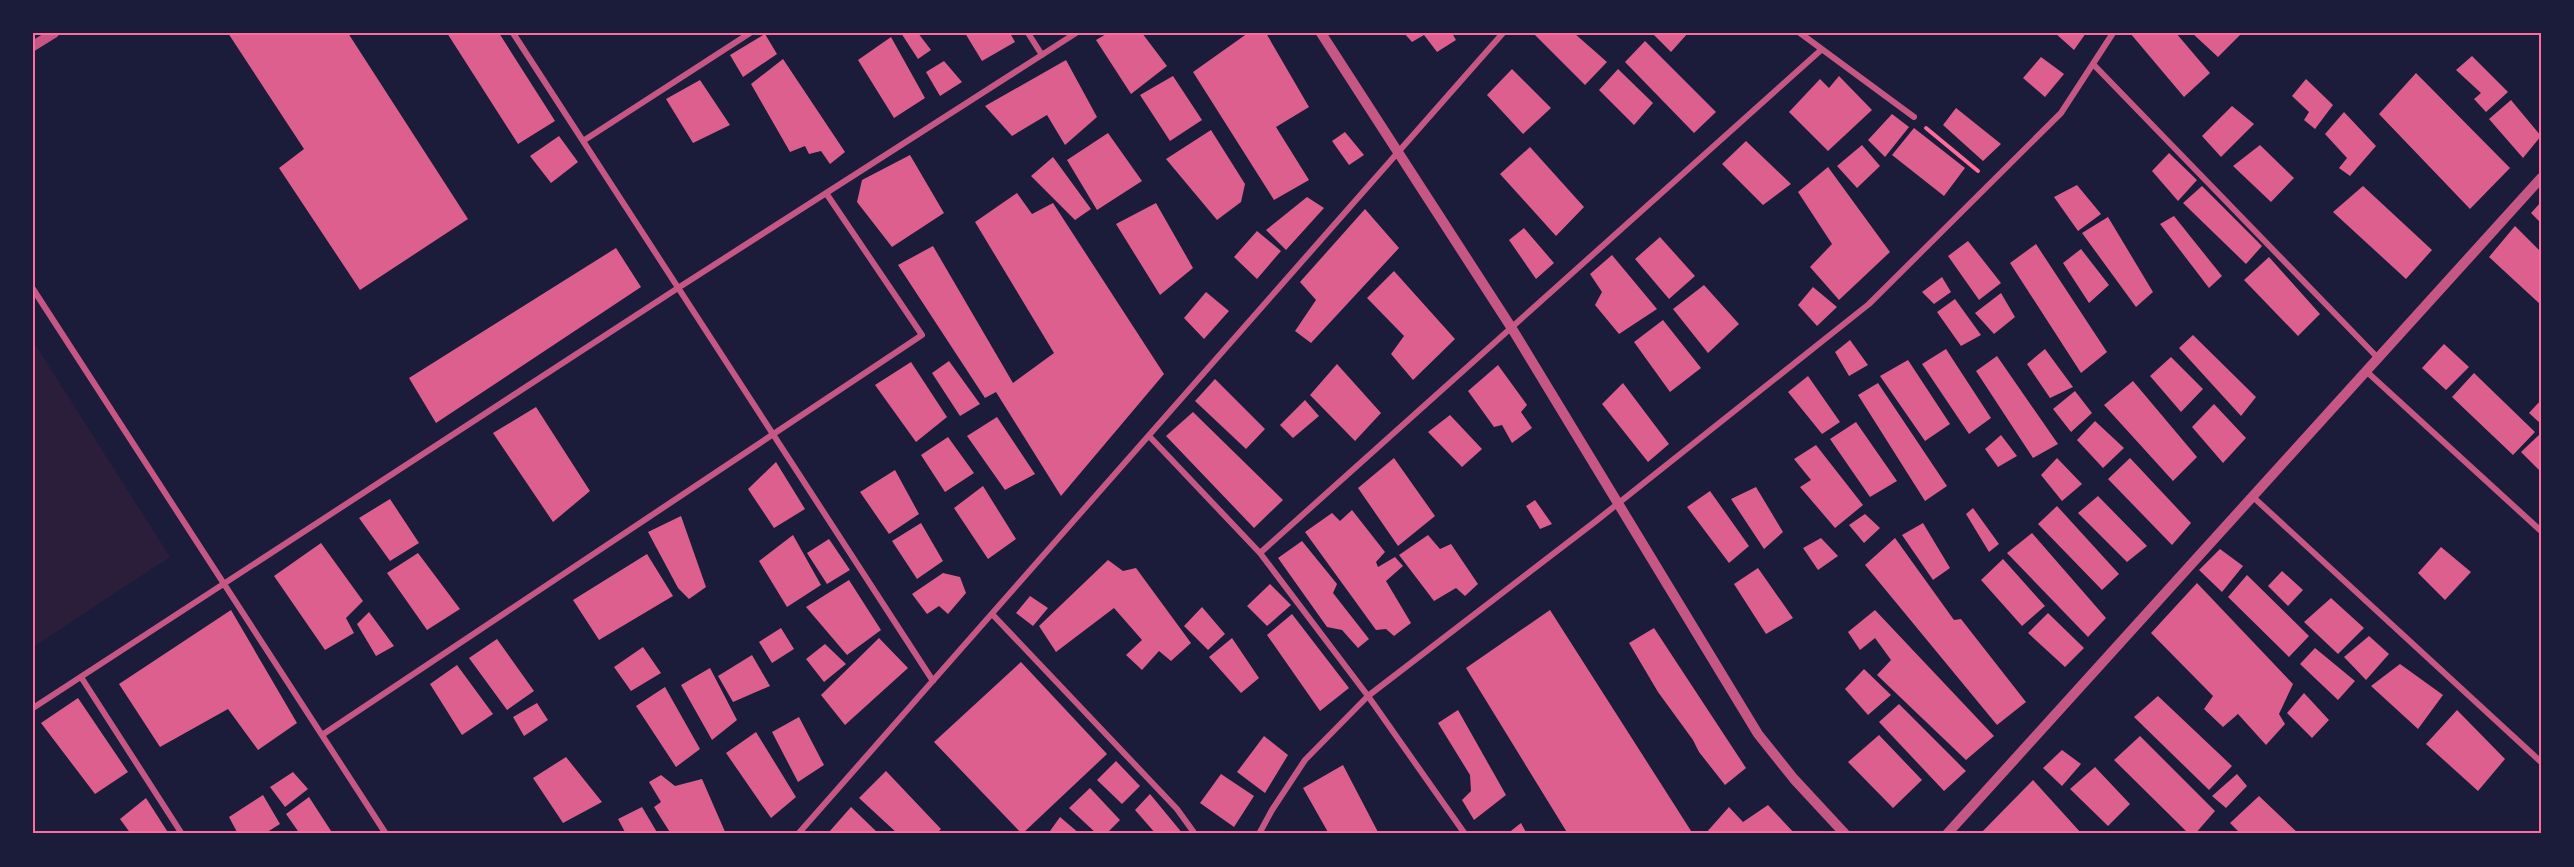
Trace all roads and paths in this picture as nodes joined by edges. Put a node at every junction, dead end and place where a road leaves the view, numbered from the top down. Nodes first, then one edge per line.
1 (54, 33) edge
2 (513, 33) edge
3 (750, 33) edge
4 (1028, 33) edge
5 (1076, 33) edge
6 (1321, 33) edge
7 (1503, 33) edge
8 (1800, 33) edge
9 (2112, 33) edge
10 (33, 46) edge
11 (1821, 50) junction
12 (1042, 55) junction
13 (2094, 64) junction
14 (1914, 117) joint
15 (583, 141) junction
16 (1398, 151) junction
17 (2541, 178) edge
18 (1991, 183) junction
19 (826, 193) junction
20 (33, 288) edge
21 (678, 288) junction
22 (1511, 327) junction
23 (2377, 357) junction
24 (2366, 370) junction
25 (773, 434) junction
26 (1150, 437) junction
27 (2252, 496) junction
28 (1618, 503) junction
29 (2541, 531) edge
30 (1260, 554) junction
31 (225, 584) junction
32 (993, 615) junction
33 (81, 677) junction
34 (933, 681) junction
35 (1368, 696) junction
36 (33, 708) edge
37 (322, 735) junction
38 (2541, 762) edge
39 (182, 834) edge
40 (386, 834) edge
41 (798, 834) edge
42 (1195, 834) edge
43 (1259, 834) edge
44 (1465, 834) edge
45 (1845, 834) edge
46 (1947, 834) edge

1 - 10 street
2 - 15 street
3 - 15 street
4 - 12 street
5 - 12 street
6 - 16 street
7 - 16 street
8 - 11 street
9 - 13 street
11 - 14 street
11 - 22 street
12 - 19 street
13 - 18 street
13 - 23 street
14 - 18 path
15 - 21 street
16 - 22 street
16 - 26 street
17 - 23 street
18 - 28 street
19 - 21 street
19 - 25 street
20 - 31 street
21 - 25 street
21 - 31 street
22 - 28 street
22 - 30 street
23 - 24 street
24 - 27 street
24 - 29 street
25 - 34 street
25 - 37 street
26 - 30 street
26 - 32 street
27 - 38 street
27 - 46 street
28 - 35 street
28 - 45 street
30 - 35 street
31 - 33 street
31 - 37 street
32 - 34 street
32 - 42 street
33 - 36 street
33 - 39 street
34 - 41 street
35 - 43 street
35 - 44 street
37 - 40 street

